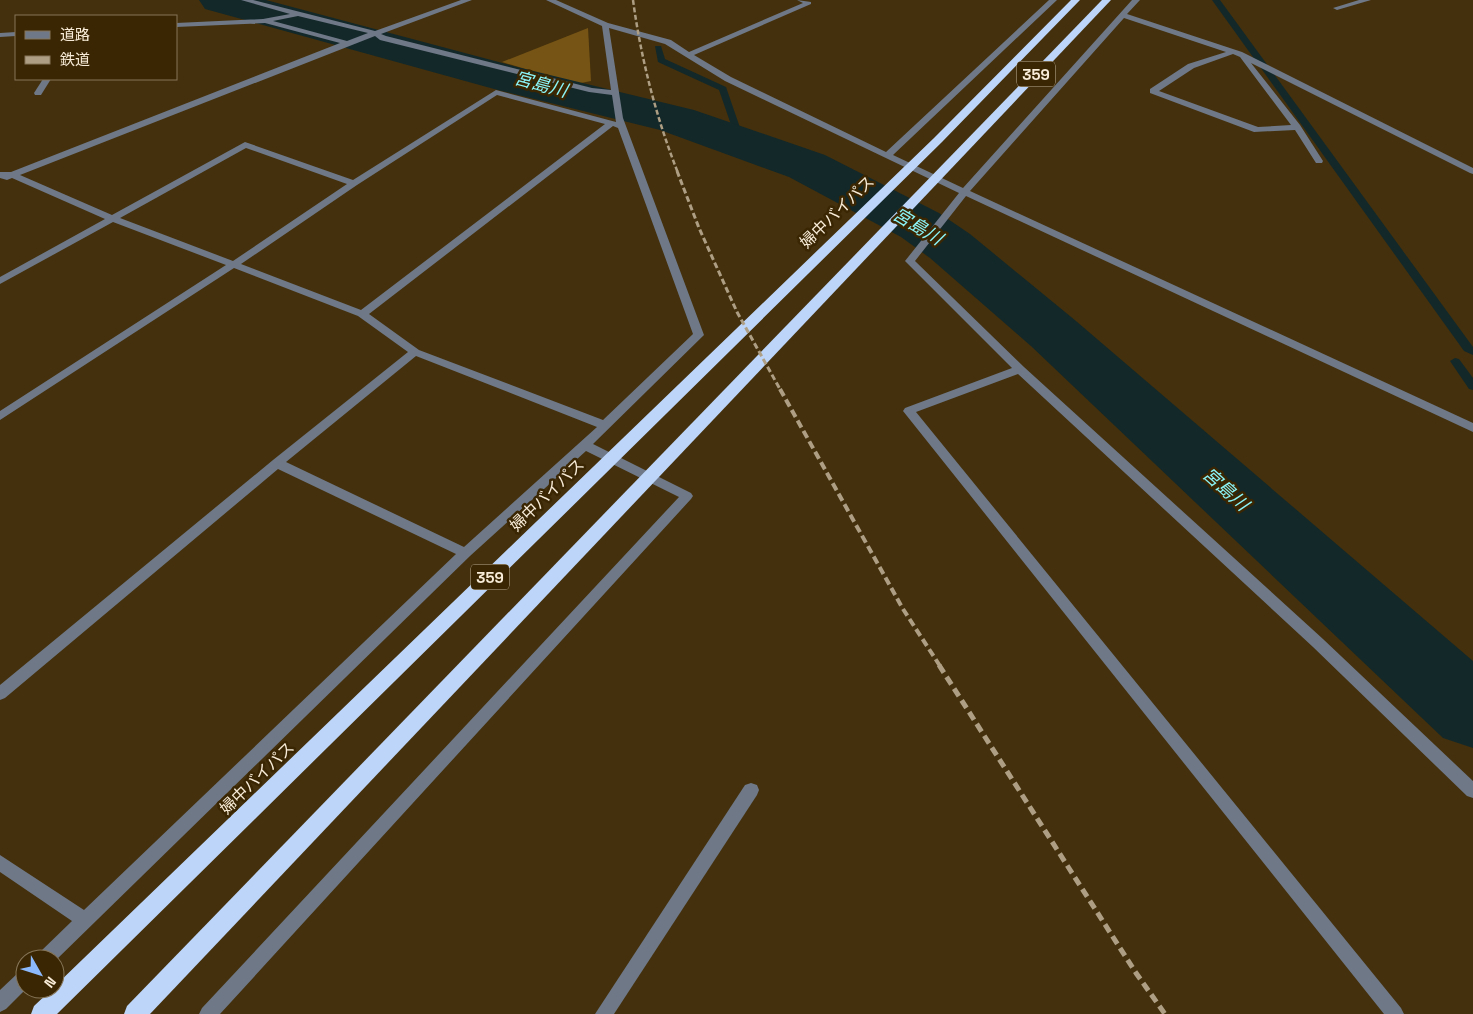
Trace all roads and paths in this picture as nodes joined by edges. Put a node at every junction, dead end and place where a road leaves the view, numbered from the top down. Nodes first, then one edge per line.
1 (245, 0) edge
2 (468, 0) edge
3 (550, 0) edge
4 (801, 0) edge
5 (1053, 0) edge
6 (1076, 0) edge
7 (1107, 0) edge
8 (1136, 0) edge
9 (1367, 0) edge
10 (1337, 8) dead end
11 (300, 14) junction
12 (1123, 15) junction
13 (263, 21) junction
14 (605, 25) junction
15 (178, 26) edge
16 (376, 33) junction
17 (15, 34) edge
18 (0, 35) edge
19 (347, 43) junction
20 (1236, 53) junction
21 (690, 54) junction
22 (46, 80) edge
23 (38, 93) dead end
24 (615, 96) junction
25 (621, 122) junction
26 (610, 124) junction
27 (1297, 127) junction
28 (887, 156) junction
29 (1319, 160) dead end
30 (1473, 171) edge
31 (0, 175) edge
32 (12, 175) junction
33 (0, 180) edge
34 (354, 183) junction
35 (964, 192) junction
36 (112, 218) junction
37 (233, 265) junction
38 (0, 280) edge
39 (362, 314) junction
40 (415, 352) junction
41 (1020, 369) junction
42 (0, 416) edge
43 (604, 425) junction
44 (1473, 428) edge
45 (585, 445) junction
46 (277, 463) junction
47 (465, 553) junction
48 (0, 694) edge
49 (751, 790) dead end
50 (1473, 791) edge
51 (0, 863) edge
52 (84, 920) junction
53 (55, 949) edge
54 (15, 988) edge
55 (0, 1002) edge
56 (42, 1014) edge
57 (135, 1014) edge
58 (208, 1014) edge
59 (604, 1014) edge
60 (1395, 1014) edge

1 - 11 street
2 - 16 street
3 - 14 street
4 - 21 street
5 - 28 street
6 - 56 highway, 婦中バイパス / 359
7 - 57 highway, 359
8 - 12 street
9 - 10 street
11 - 13 street
11 - 16 street
12 - 20 street
12 - 35 street
13 - 15 street
13 - 19 street
14 - 21 street
14 - 24 street
16 - 19 street
16 - 24 street
17 - 18 street
19 - 32 street
20 - 27 street
20 - 27 street
20 - 30 street
21 - 28 street
22 - 23 street
24 - 25 street
25 - 26 street
25 - 43 street
26 - 34 street
26 - 39 street
27 - 29 street
28 - 35 street
31 - 32 street
32 - 33 street
32 - 36 street
34 - 36 street
34 - 37 street
35 - 41 street
35 - 44 street
36 - 37 street
36 - 38 street
37 - 39 street
37 - 42 street
39 - 40 street
40 - 43 street
40 - 46 street
41 - 50 street
41 - 60 street
43 - 45 street
45 - 47 street
45 - 58 street
46 - 47 street
46 - 48 street
47 - 52 street
49 - 59 street
51 - 52 street
52 - 53 street
54 - 55 street

